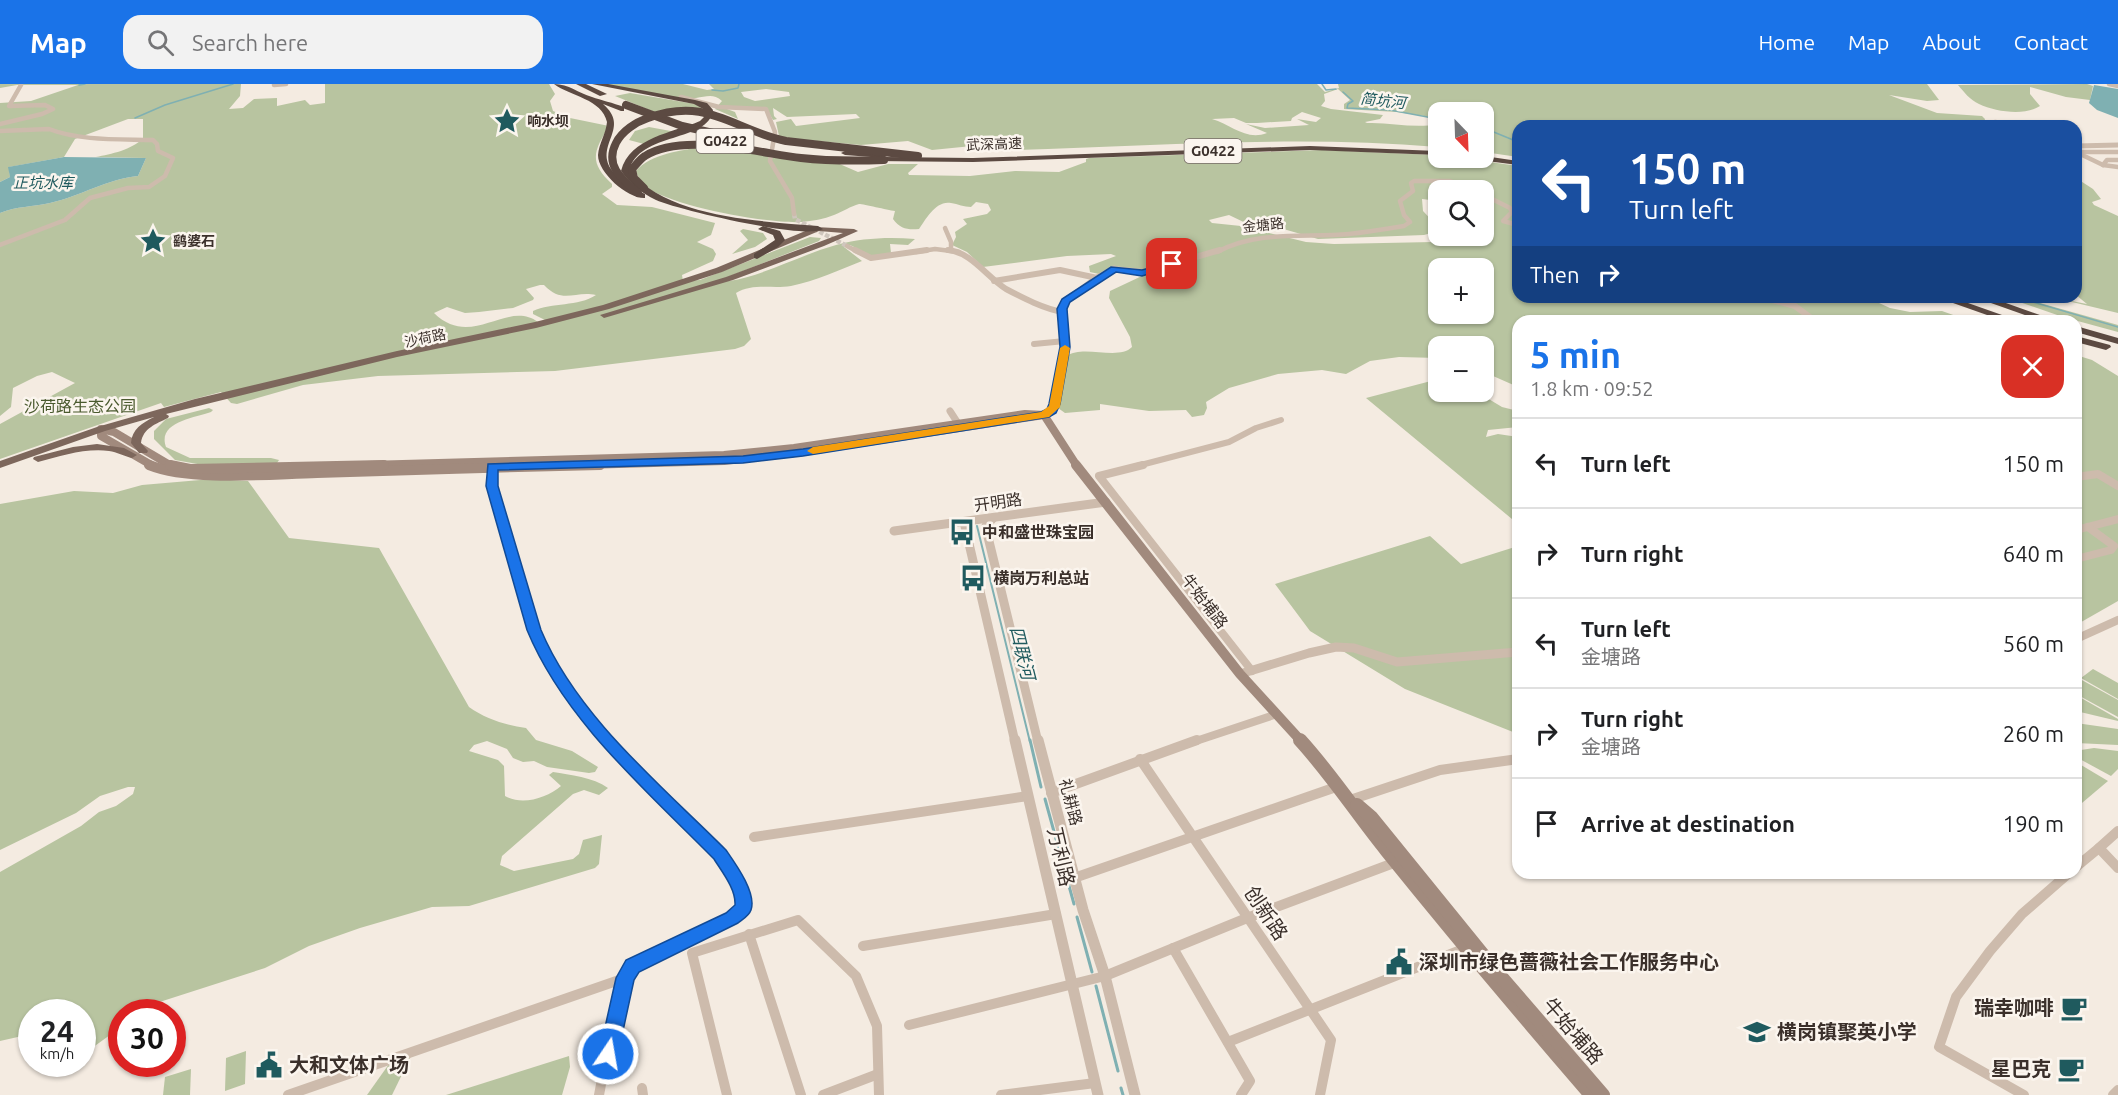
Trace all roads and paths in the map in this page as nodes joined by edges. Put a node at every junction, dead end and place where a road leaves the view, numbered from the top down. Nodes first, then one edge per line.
1 (21, 84) edge
2 (286, 84) edge
3 (560, 84) edge
4 (580, 84) edge
5 (596, 84) edge
6 (2109, 84) edge
7 (274, 86) dead end
8 (2118, 86) edge
9 (681, 97) dead end
10 (734, 101) dead end
11 (624, 107) junction
12 (736, 108) junction
13 (0, 124) edge
14 (0, 131) edge
15 (2118, 145) edge
16 (2082, 146) edge
17 (1428, 151) edge
18 (2082, 152) edge
19 (2118, 152) edge
20 (2082, 155) edge
21 (1494, 156) edge
22 (916, 158) junction
23 (1494, 159) edge
24 (901, 160) junction
25 (1512, 160) edge
26 (2118, 160) edge
27 (1512, 161) edge
28 (2103, 165) junction
29 (2118, 167) edge
30 (1428, 181) edge
31 (641, 191) junction
32 (1494, 200) edge
33 (1512, 212) edge
34 (1512, 212) edge
35 (794, 214) tunnel mouth
36 (1512, 223) edge
37 (754, 228) junction
38 (945, 228) dead end
39 (815, 230) junction
40 (0, 245) edge
41 (847, 246) tunnel mouth
42 (951, 249) junction
43 (757, 256) junction
44 (1114, 269) joint
45 (1097, 278) junction
46 (994, 281) junction
47 (1784, 303) edge
48 (1959, 303) edge
49 (1998, 303) edge
50 (1063, 312) junction
51 (1806, 315) edge
52 (1996, 315) edge
53 (2034, 315) edge
54 (2082, 329) edge
55 (2082, 330) edge
56 (2118, 335) edge
57 (1065, 341) junction
58 (2082, 341) edge
59 (2118, 341) edge
60 (1034, 344) dead end
61 (2118, 350) edge
62 (950, 411) dead end
63 (166, 415) junction
64 (1044, 415) junction
65 (1281, 420) dead end
66 (959, 426) junction
67 (114, 432) junction
68 (101, 433) junction
69 (143, 451) junction
70 (132, 455) junction
71 (28, 462) junction
72 (494, 464) junction
73 (0, 465) edge
74 (0, 472) edge
75 (2082, 476) edge
76 (491, 483) joint
77 (2118, 486) edge
78 (1106, 502) junction
79 (993, 518) junction
80 (2118, 519) edge
81 (964, 522) junction
82 (2088, 527) junction
83 (2082, 528) edge
84 (894, 531) dead end
85 (2082, 557) edge
86 (2118, 620) edge
87 (2082, 636) edge
88 (1512, 652) edge
89 (1252, 671) junction
90 (1240, 674) junction
91 (1277, 714) junction
92 (1140, 759) junction
93 (1512, 760) edge
94 (1339, 786) junction
95 (1051, 793) junction
96 (1028, 796) junction
97 (1350, 800) junction
98 (2118, 831) edge
99 (754, 837) dead end
100 (1193, 837) junction
101 (2099, 848) junction
102 (1400, 861) junction
103 (2082, 862) edge
104 (2118, 868) edge
105 (1074, 878) junction
106 (2062, 879) edge
107 (1056, 914) junction
108 (1247, 918) junction
109 (749, 934) junction
110 (863, 946) dead end
111 (1173, 948) junction
112 (1466, 948) junction
113 (1105, 976) junction
114 (625, 978) junction
115 (1072, 984) junction
116 (1311, 1010) junction
117 (909, 1025) dead end
118 (1228, 1042) junction
119 (878, 1074) junction
120 (1095, 1083) junction
121 (2118, 1090) edge
122 (1008, 1094) edge
123 (288, 1095) edge
124 (599, 1095) edge
125 (727, 1095) edge
126 (801, 1095) edge
127 (823, 1095) edge
128 (879, 1095) edge
129 (1098, 1095) edge
130 (1135, 1095) edge
131 (1240, 1095) edge
132 (1320, 1095) edge
133 (1591, 1095) edge
134 (1603, 1095) edge
135 (2024, 1095) edge
136 (2113, 1095) edge

1 - 13 street
2 - 7 street
3 - 11 highway, 武深高速 / G0422
3 - 31 highway
4 - 11 highway, 武深高速 / G0422
5 - 31 highway
6 - 8 street
9 - 12 street
10 - 12 street
11 - 22 highway, 武深高速 / G0422, bridge
11 - 24 highway, 武深高速 / G0422, bridge
12 - 35 street
14 - 40 street
15 - 16 street
17 - 22 highway, 武深高速 / G0422
18 - 19 street
20 - 28 street
21 - 25 highway
22 - 24 highway, 武深高速 / G0422
22 - 31 highway, bridge
23 - 27 highway
24 - 31 highway, bridge
26 - 28 street
28 - 29 street
30 - 44 street, 金塘路
31 - 37 highway
31 - 39 highway
32 - 33 street
34 - 36 street
37 - 39 highway
37 - 43 highway
38 - 42 street
39 - 43 main road, 沙荷路
39 - 63 main road, 沙荷路
41 - 42 street
42 - 46 street
43 - 68 main road, 沙荷路
44 - 45 street, 金塘路
45 - 46 street
45 - 50 street, 金塘路
46 - 50 street
47 - 51 street
48 - 52 highway
49 - 53 highway
50 - 57 street
54 - 56 highway
55 - 59 highway
57 - 60 street
57 - 64 street
58 - 61 highway
62 - 66 street
63 - 67 main road, 沙荷路
63 - 69 main road
64 - 66 main road
64 - 78 main road, 牛始埔路
65 - 89 street
66 - 72 main road
67 - 68 main road, 沙荷路
67 - 69 main road
68 - 70 main road
68 - 71 main road, 沙荷路
68 - 73 main road, 沙荷路
69 - 72 main road
70 - 71 main road
70 - 72 main road
71 - 74 main road, 沙荷路
72 - 76 street
75 - 77 street
76 - 114 street
78 - 79 street, 开明路
78 - 90 main road, 牛始埔路
79 - 81 street, 开明路
79 - 95 street, 礼耕路
80 - 82 street
81 - 84 street, 开明路
81 - 96 street, 万利路
82 - 83 street
82 - 85 street
86 - 87 street
88 - 89 street
89 - 90 street
90 - 91 main road, 牛始埔路
91 - 92 street
91 - 94 main road, 牛始埔路
92 - 95 street
92 - 100 street, 创新路
93 - 97 street
94 - 97 main road, 牛始埔路
94 - 100 street
95 - 105 street, 礼耕路
96 - 99 street
96 - 107 street, 万利路
97 - 102 main road, 牛始埔路
98 - 101 street
100 - 105 street
100 - 108 street, 创新路
101 - 103 street
101 - 104 street
102 - 108 street
102 - 112 main road, 牛始埔路
102 - 134 main road, 牛始埔路
105 - 113 street, 礼耕路
106 - 135 street
107 - 110 street
107 - 115 street, 万利路
108 - 111 street
108 - 116 street, 创新路
109 - 119 street
109 - 125 street
109 - 126 street
111 - 113 street
111 - 118 street
112 - 116 street
112 - 133 main road, 牛始埔路
113 - 115 street
113 - 130 street, 礼耕路
114 - 123 street
114 - 124 street
115 - 117 street
115 - 120 street, 万利路
116 - 118 street
116 - 132 street, 创新路
118 - 131 street
119 - 127 street
119 - 128 street
120 - 122 street
120 - 129 street, 万利路
121 - 136 street

